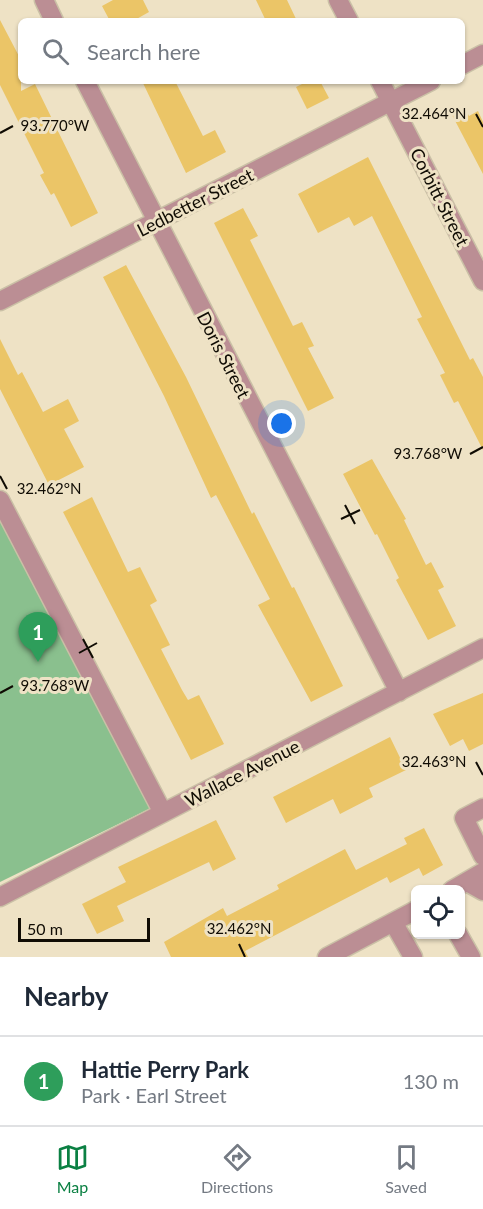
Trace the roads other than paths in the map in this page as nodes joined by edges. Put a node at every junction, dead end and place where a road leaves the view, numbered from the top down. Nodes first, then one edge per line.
1 (44, 0) edge
2 (338, 0) edge
3 (53, 18) edge
4 (347, 18) edge
5 (483, 54) edge
6 (465, 63) edge
7 (87, 84) edge
8 (382, 84) edge
9 (425, 84) edge
10 (391, 102) junction
11 (156, 222) junction
12 (483, 281) edge
13 (0, 301) edge
14 (0, 500) edge
15 (483, 648) edge
16 (399, 692) junction
17 (483, 808) edge
18 (163, 813) junction
19 (483, 856) edge
20 (483, 872) edge
21 (461, 885) edge
22 (465, 887) edge
23 (483, 891) edge
24 (0, 897) edge
25 (411, 913) edge
26 (393, 922) junction
27 (461, 939) edge
28 (336, 955) edge
29 (414, 957) edge
30 (471, 957) edge

1 - 3 street
2 - 4 street
5 - 6 street
7 - 11 street, Doris Street
8 - 10 street, Corbitt Street
9 - 10 street, Ledbetter Street
10 - 11 street, Ledbetter Street
10 - 12 street, Corbitt Street
11 - 13 street, Ledbetter Street
11 - 16 street, Doris Street
14 - 18 street
15 - 16 street, Wallace Avenue
16 - 18 street, Wallace Avenue
17 - 19 street
18 - 24 street, Wallace Avenue
20 - 21 street
22 - 23 street
25 - 26 street
26 - 28 street
26 - 29 street
27 - 30 street

